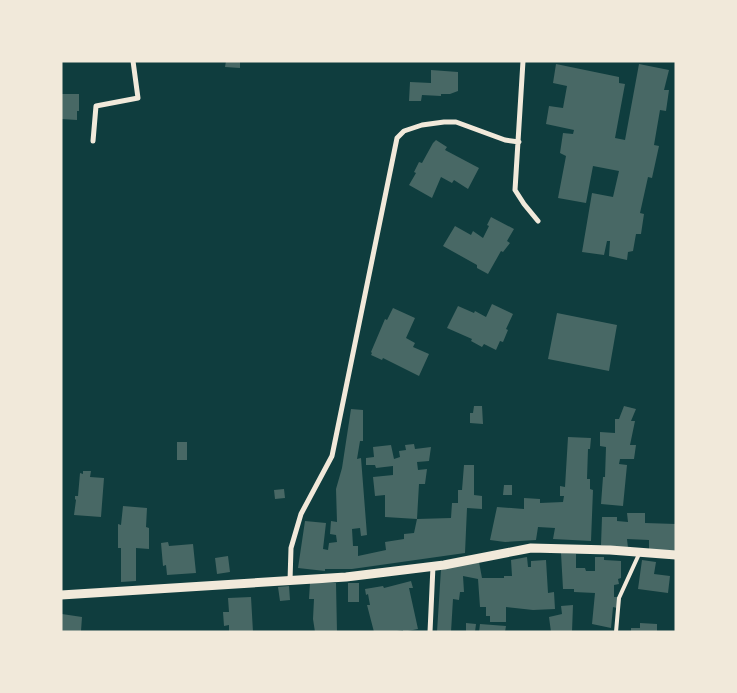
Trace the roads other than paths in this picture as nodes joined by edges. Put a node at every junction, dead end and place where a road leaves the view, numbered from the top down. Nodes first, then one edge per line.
1 (133, 61) edge
2 (523, 61) edge
3 (93, 141) dead end
4 (519, 142) junction
5 (538, 220) dead end
6 (640, 552) junction
7 (676, 555) edge
8 (433, 566) junction
9 (290, 581) junction
10 (61, 595) edge
11 (430, 632) edge
12 (616, 632) edge

1 - 3 street
2 - 4 street
4 - 5 street
4 - 9 street
6 - 7 street
6 - 8 street
6 - 12 lane
8 - 9 street
8 - 11 street
9 - 10 street

